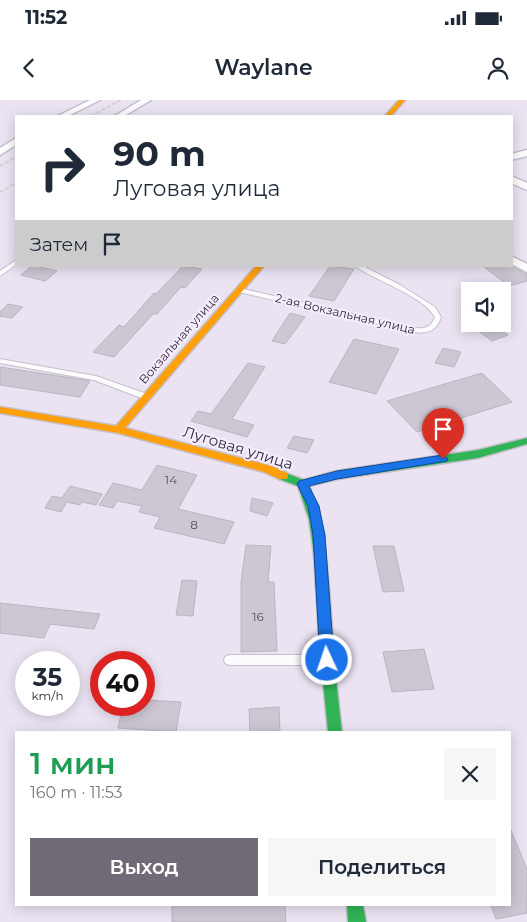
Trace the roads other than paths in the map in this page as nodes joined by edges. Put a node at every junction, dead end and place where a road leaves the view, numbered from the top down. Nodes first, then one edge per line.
1 (96, 100) edge
2 (148, 100) edge
3 (402, 100) edge
4 (64, 115) edge
5 (122, 115) edge
6 (389, 115) edge
7 (0, 137) edge
8 (15, 141) edge
9 (15, 142) edge
10 (0, 152) edge
11 (527, 153) edge
12 (513, 156) edge
13 (513, 179) edge
14 (527, 187) edge
15 (513, 260) edge
16 (15, 263) edge
17 (259, 267) edge
18 (360, 267) edge
19 (527, 269) edge
20 (0, 274) edge
21 (239, 290) junction
22 (0, 362) edge
23 (147, 397) junction
24 (0, 410) edge
25 (118, 430) junction
26 (527, 441) edge
27 (303, 484) junction
28 (229, 660) dead end
29 (327, 660) junction
30 (335, 731) edge
31 (355, 906) edge
32 (357, 922) edge

1 - 4 street
2 - 5 street
3 - 6 street
7 - 8 street
9 - 10 street
11 - 12 street
13 - 14 street
15 - 19 street
16 - 20 lane
17 - 21 street, Вокзальная улица
18 - 21 lane, 2-ая Вокзальная улица
21 - 23 street, Вокзальная улица
22 - 23 lane
23 - 25 street, Вокзальная улица
24 - 25 street, Луговая улица
25 - 27 street, Луговая улица
26 - 27 street, Луговая улица
27 - 29 street
28 - 29 lane
29 - 30 street
31 - 32 street

